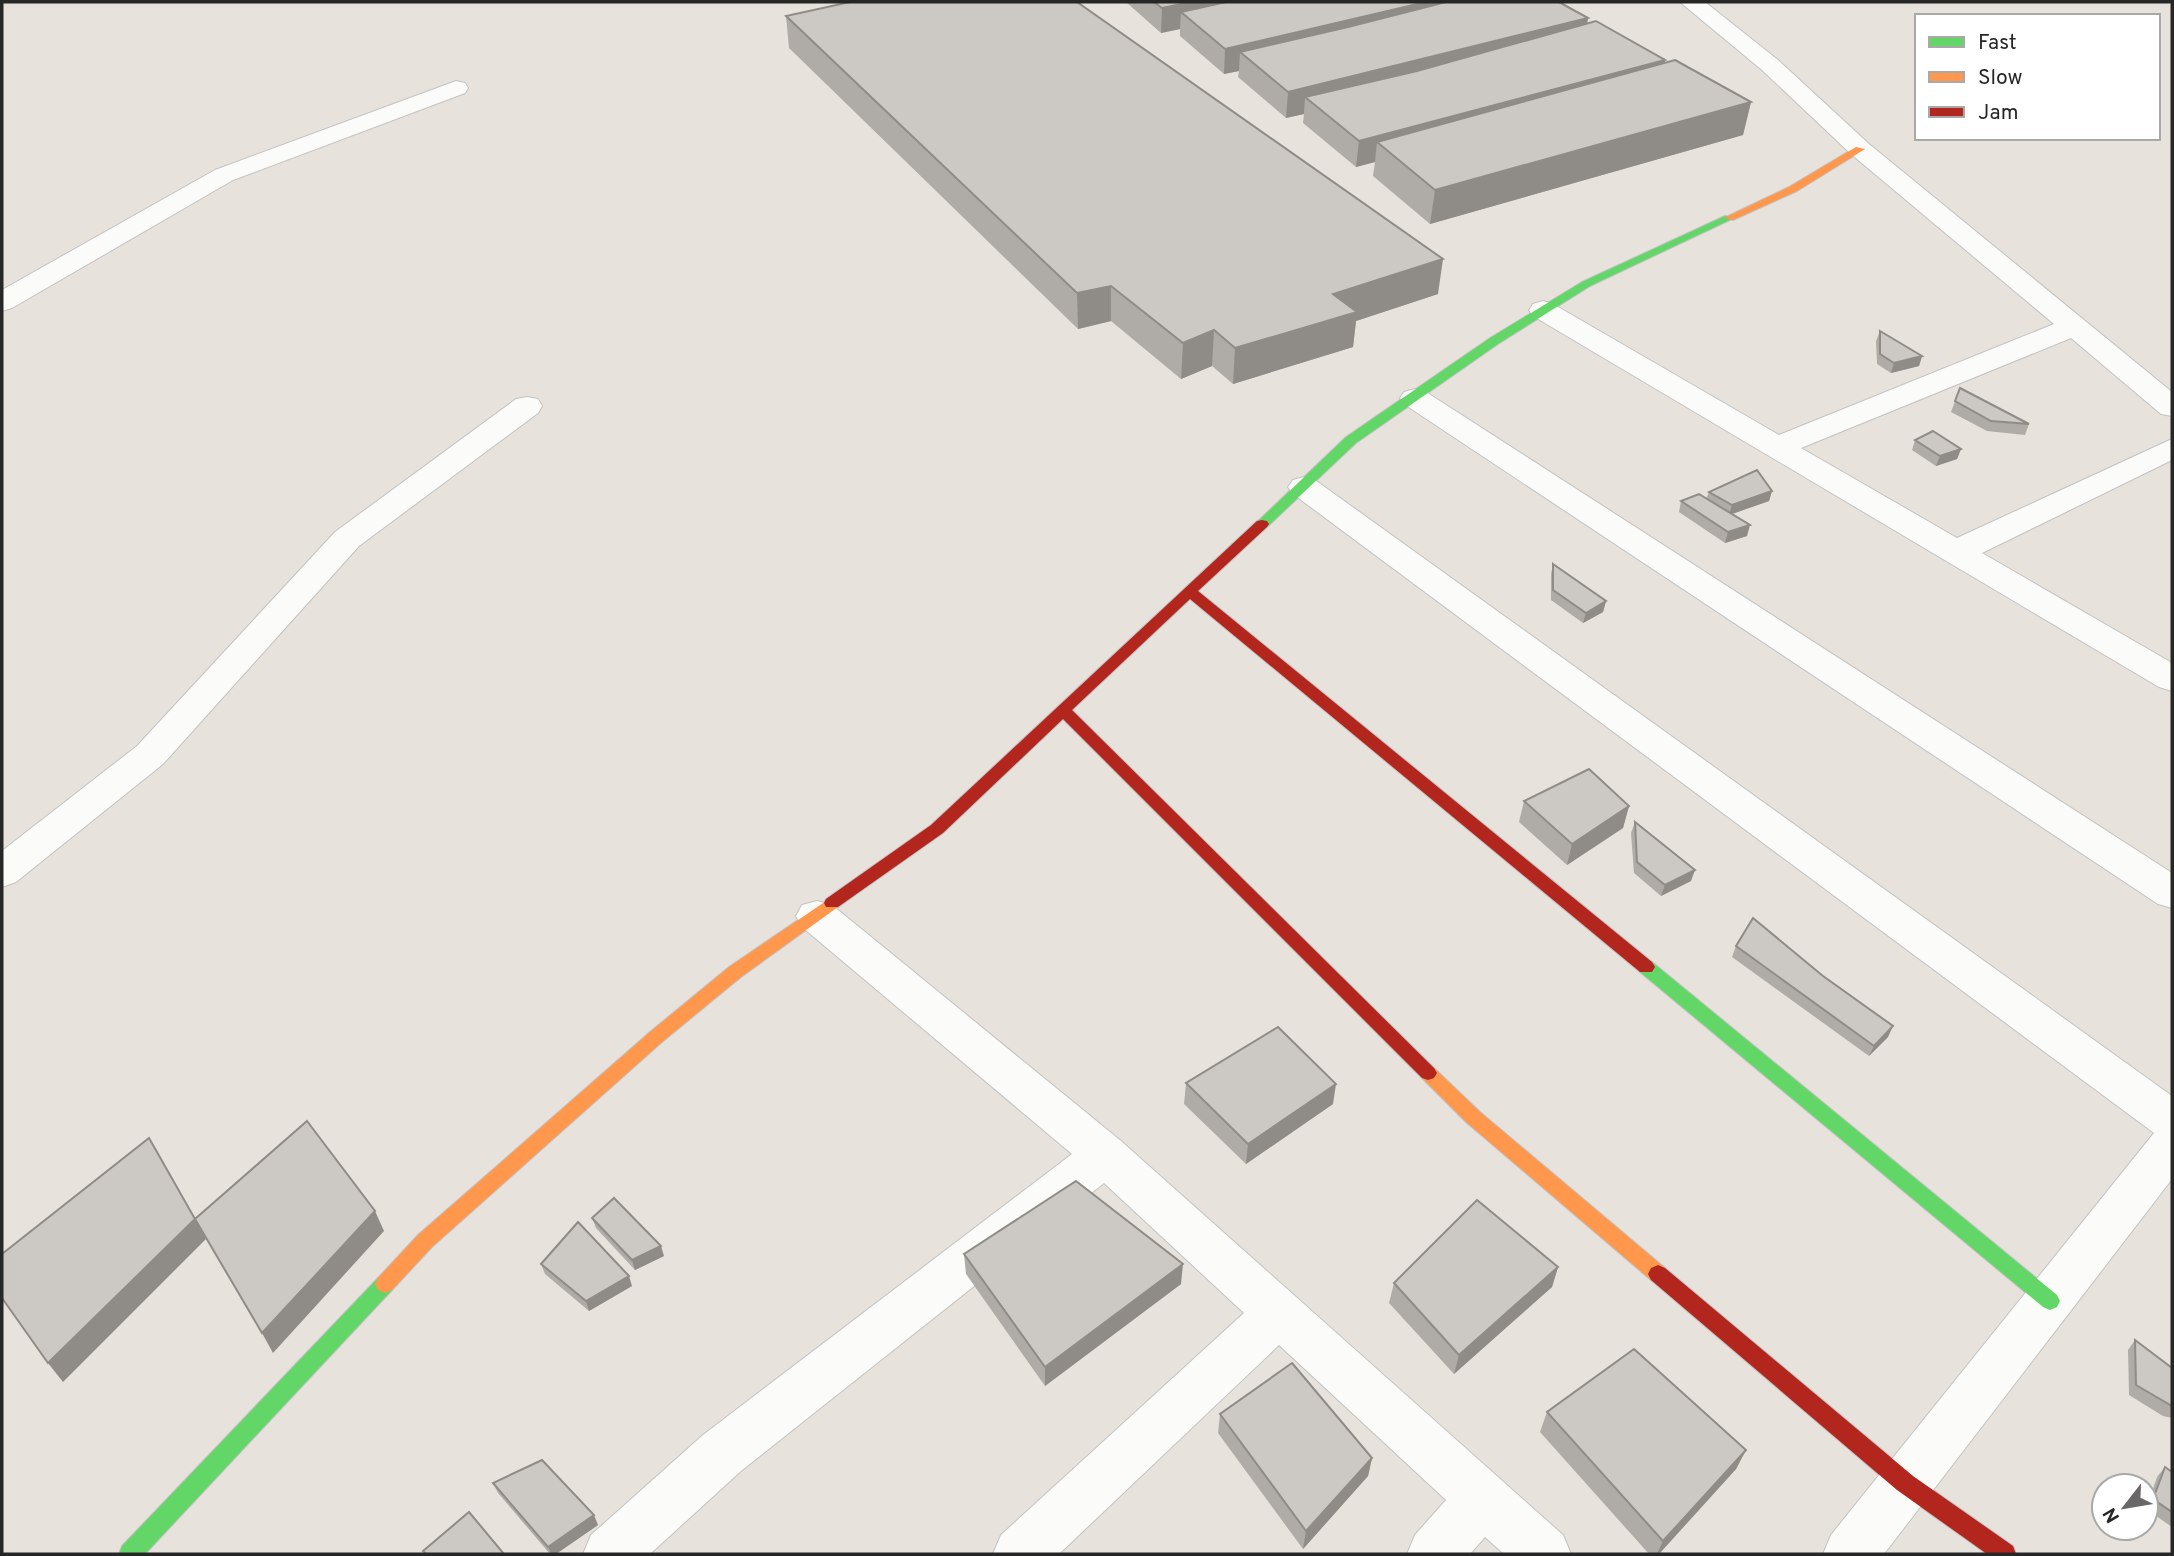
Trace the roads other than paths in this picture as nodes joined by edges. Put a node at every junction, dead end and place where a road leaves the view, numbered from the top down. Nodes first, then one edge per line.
1 (1691, 2) edge
2 (456, 88) dead end
3 (1860, 149) junction
4 (2, 302) edge
5 (1543, 310) junction
6 (2075, 326) junction
7 (1415, 398) junction
8 (527, 405) dead end
9 (2172, 407) edge
10 (1776, 447) junction
11 (2172, 448) edge
12 (1304, 487) junction
13 (1956, 552) junction
14 (1189, 591) junction
15 (2172, 641) edge
16 (2138, 658) junction
17 (2172, 679) edge
18 (1063, 710) junction
19 (2, 872) edge
20 (2172, 893) edge
21 (817, 916) junction
22 (2172, 1121) edge
23 (2172, 1145) edge
24 (1105, 1155) junction
25 (2050, 1301) junction
26 (1278, 1312) junction
27 (1905, 1483) junction
28 (1483, 1499) junction
29 (130, 1554) edge
30 (610, 1554) edge
31 (1020, 1554) edge
32 (1434, 1554) edge
33 (1544, 1554) edge
34 (1850, 1554) edge
35 (2005, 1554) edge

1 - 3 street
2 - 4 street
3 - 5 street
3 - 6 street
5 - 7 street
5 - 10 street
6 - 9 street
6 - 10 street
7 - 12 street
7 - 20 street
8 - 19 street
10 - 13 street
11 - 13 street
12 - 14 street
12 - 22 street
13 - 16 street
14 - 18 street
14 - 25 street
15 - 16 street
16 - 17 street
18 - 21 street
18 - 27 street
21 - 24 street
21 - 29 street
23 - 25 street
24 - 26 street
24 - 30 street
25 - 27 street
26 - 28 street
26 - 31 street
27 - 34 street
27 - 35 street
28 - 32 street
28 - 33 street

